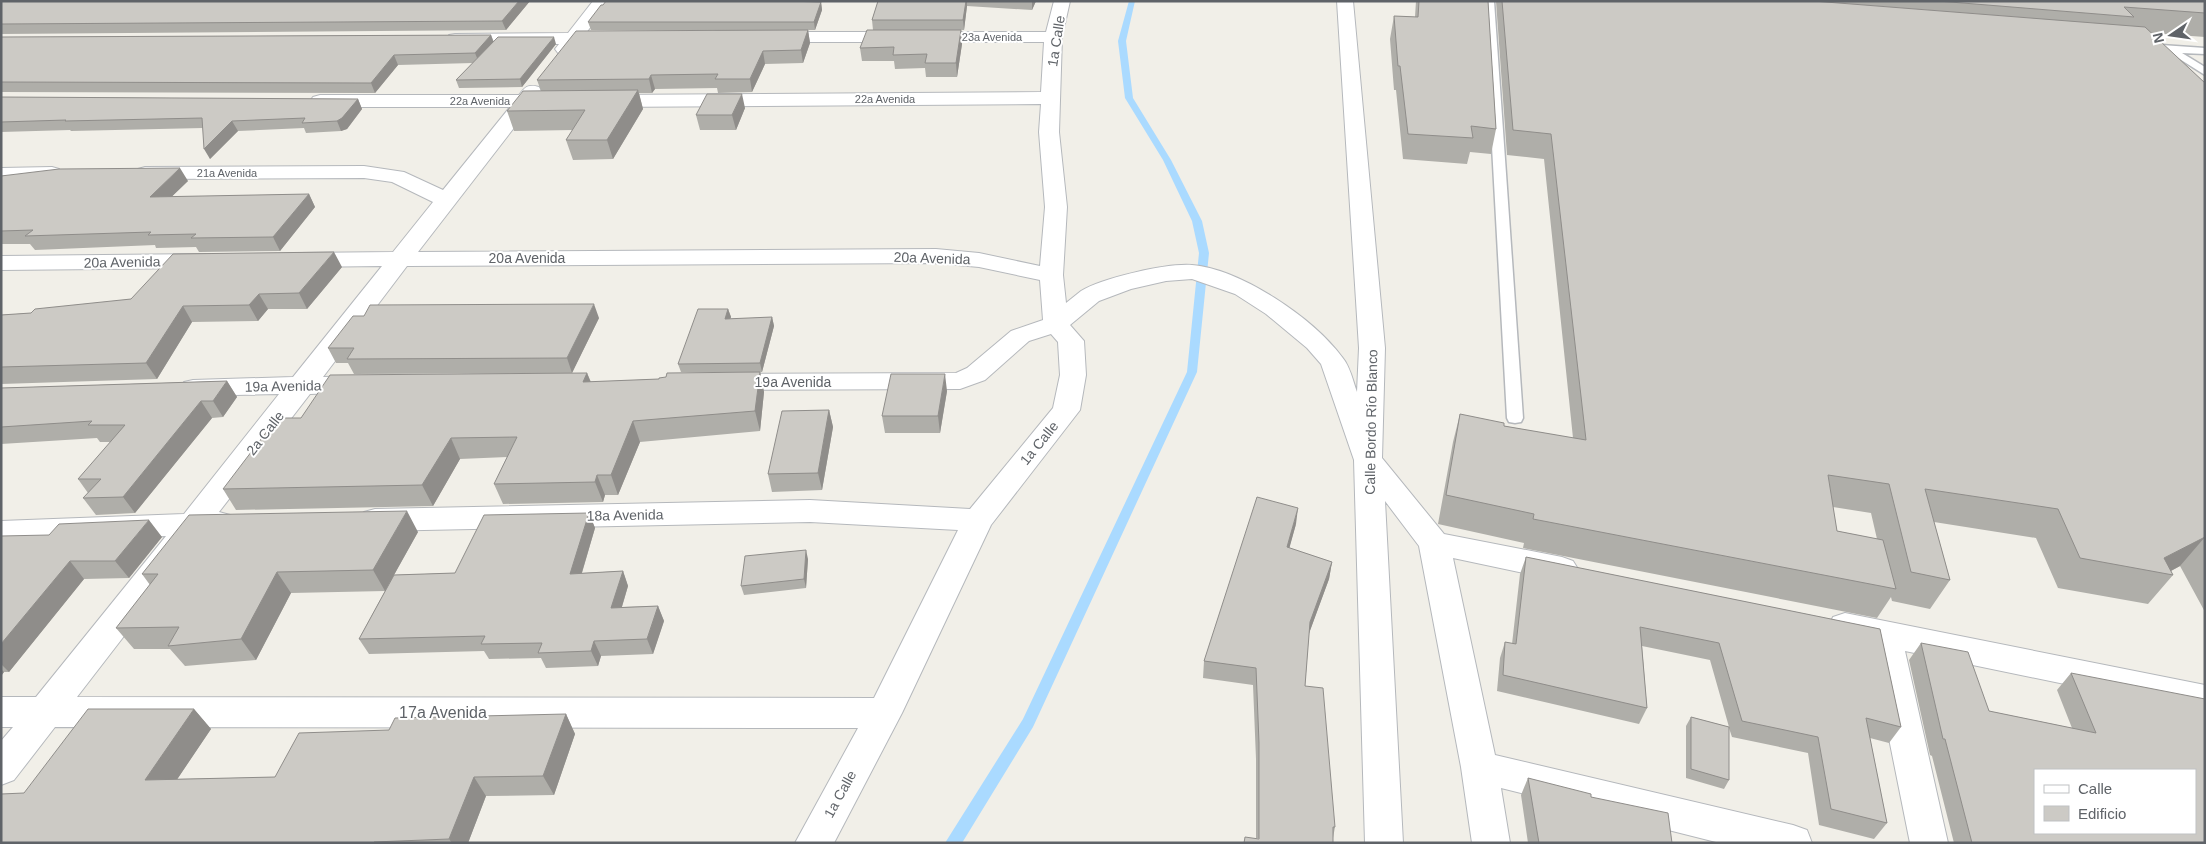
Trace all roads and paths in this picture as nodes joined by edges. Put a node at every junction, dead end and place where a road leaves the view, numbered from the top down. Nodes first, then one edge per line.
1 (602, 1) edge
2 (1062, 1) edge
3 (1345, 1) edge
4 (1489, 1) edge
5 (760, 37) edge
6 (1053, 37) junction
7 (622, 38) edge
8 (435, 39) edge
9 (573, 39) junction
10 (2139, 46) edge
11 (2169, 48) junction
12 (2205, 51) edge
13 (2205, 72) edge
14 (1049, 98) junction
15 (307, 101) edge
16 (523, 102) junction
17 (67, 173) edge
18 (126, 173) edge
19 (1, 174) edge
20 (446, 200) junction
21 (401, 258) junction
22 (231, 260) edge
23 (281, 260) edge
24 (1, 263) edge
25 (1051, 275) junction
26 (1056, 324) junction
27 (701, 382) edge
28 (302, 384) junction
29 (382, 384) edge
30 (166, 389) edge
31 (1515, 418) dead end
32 (1368, 460) junction
33 (353, 520) edge
34 (978, 520) junction
35 (244, 522) edge
36 (194, 523) junction
37 (1, 532) edge
38 (1434, 543) junction
39 (1591, 574) edge
40 (1816, 620) edge
41 (1885, 634) junction
42 (2205, 699) edge
43 (1, 712) edge
44 (47, 712) junction
45 (884, 713) junction
46 (1479, 767) junction
47 (1, 769) edge
48 (814, 843) edge
49 (1384, 843) edge
50 (1491, 843) edge
51 (1793, 843) edge
52 (1929, 843) edge

1 - 9 street, 2a Calle
2 - 6 street, 1a Calle
3 - 32 street, Calle Bordo Río Blanco
4 - 31 lane
5 - 6 street, 23a Avenida
6 - 14 street, 1a Calle
7 - 9 street
8 - 9 street
9 - 16 street, 2a Calle
10 - 11 lane
11 - 12 lane
11 - 13 lane
14 - 16 street, 22a Avenida
14 - 25 street, 1a Calle
15 - 16 street, 22a Avenida
16 - 20 street, 2a Calle
17 - 19 street
18 - 20 street, 21a Avenida
20 - 21 street, 2a Calle
21 - 23 street, 20a Avenida
21 - 25 street, 20a Avenida
21 - 28 street, 2a Calle
22 - 24 street, 20a Avenida
25 - 26 street, 1a Calle
26 - 27 street, 19a Avenida
26 - 32 street
26 - 34 street, 1a Calle
28 - 29 street, 19a Avenida
28 - 30 street, 19a Avenida
28 - 36 street, 2a Calle
32 - 38 street
32 - 49 street, Calle Bordo Río Blanco
33 - 34 street, 18a Avenida
34 - 45 street, 1a Calle
35 - 36 street
36 - 37 street
36 - 44 street, 2a Calle
38 - 39 street
38 - 46 street
40 - 41 street
41 - 42 street
41 - 52 street
43 - 44 street, 17a Avenida
44 - 45 street, 17a Avenida
44 - 47 street, 2a Calle
45 - 48 street, 1a Calle
46 - 50 street
46 - 51 street

